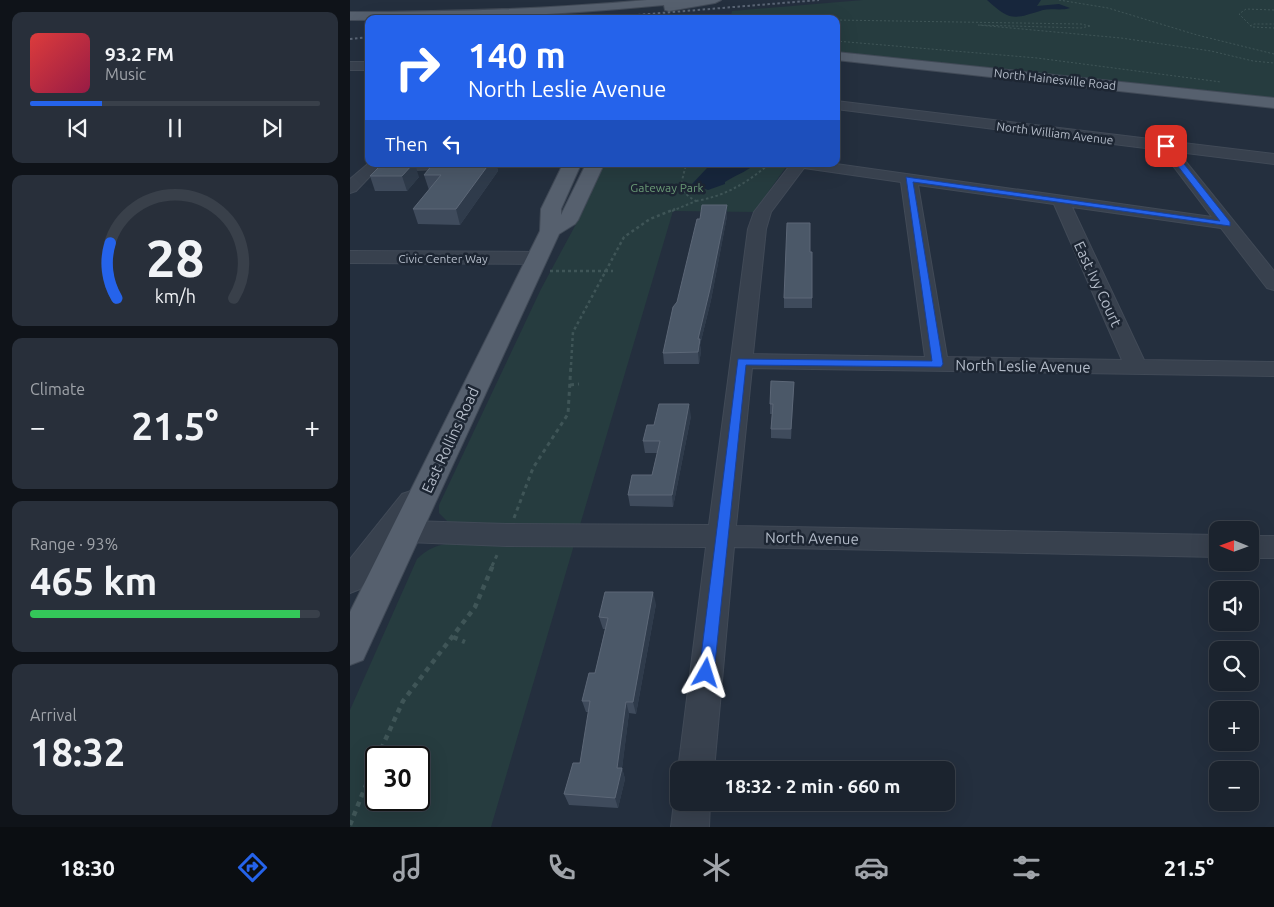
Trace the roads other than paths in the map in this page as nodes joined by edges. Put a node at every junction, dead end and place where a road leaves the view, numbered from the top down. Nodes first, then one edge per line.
1 (685, 0) edge
2 (715, 0) edge
3 (547, 11) edge
4 (566, 11) edge
5 (466, 15) edge
6 (514, 15) edge
7 (350, 16) edge
8 (365, 16) edge
9 (350, 22) edge
10 (365, 22) edge
11 (840, 56) edge
12 (350, 66) edge
13 (365, 66) edge
14 (1274, 103) edge
15 (840, 105) edge
16 (1166, 146) junction
17 (1274, 160) edge
18 (365, 166) edge
19 (350, 167) edge
20 (371, 167) edge
21 (571, 167) edge
22 (594, 167) edge
23 (797, 167) edge
24 (826, 167) edge
25 (909, 179) junction
26 (350, 188) edge
27 (1060, 200) junction
28 (1227, 224) junction
29 (550, 231) junction
30 (350, 257) edge
31 (543, 265) junction
32 (1274, 284) edge
33 (741, 361) junction
34 (938, 364) junction
35 (1136, 367) junction
36 (1274, 369) edge
37 (442, 459) junction
38 (407, 531) junction
39 (721, 536) junction
40 (1209, 546) edge
41 (1259, 547) edge
42 (1274, 547) edge
43 (350, 581) edge
44 (350, 649) edge
45 (697, 761) edge
46 (691, 811) edge
47 (690, 827) edge

1 - 4 main road
2 - 4 main road
3 - 4 main road
3 - 5 main road
3 - 6 main road
7 - 8 main road
9 - 10 main road
11 - 14 main road, North Hainesville Road
12 - 13 street
15 - 16 street, North William Avenue
16 - 17 street, North William Avenue
16 - 28 street
18 - 19 street
20 - 26 street
21 - 29 main road, East Rollins Road
22 - 29 main road, East Rollins Road
23 - 33 street
24 - 25 street
25 - 27 street
25 - 34 street
27 - 28 street
27 - 35 street, East Ivy Court
28 - 32 street
29 - 31 main road, East Rollins Road
30 - 31 street, Civic Center Way
31 - 37 main road, East Rollins Road
33 - 34 street, North Leslie Avenue
33 - 39 street
34 - 35 street, North Leslie Avenue
35 - 36 street, North Leslie Avenue
37 - 38 main road, East Rollins Road
37 - 43 street
38 - 39 street, North Avenue
38 - 44 main road, East Rollins Road
39 - 40 street, North Avenue
39 - 45 street
41 - 42 street
46 - 47 street

